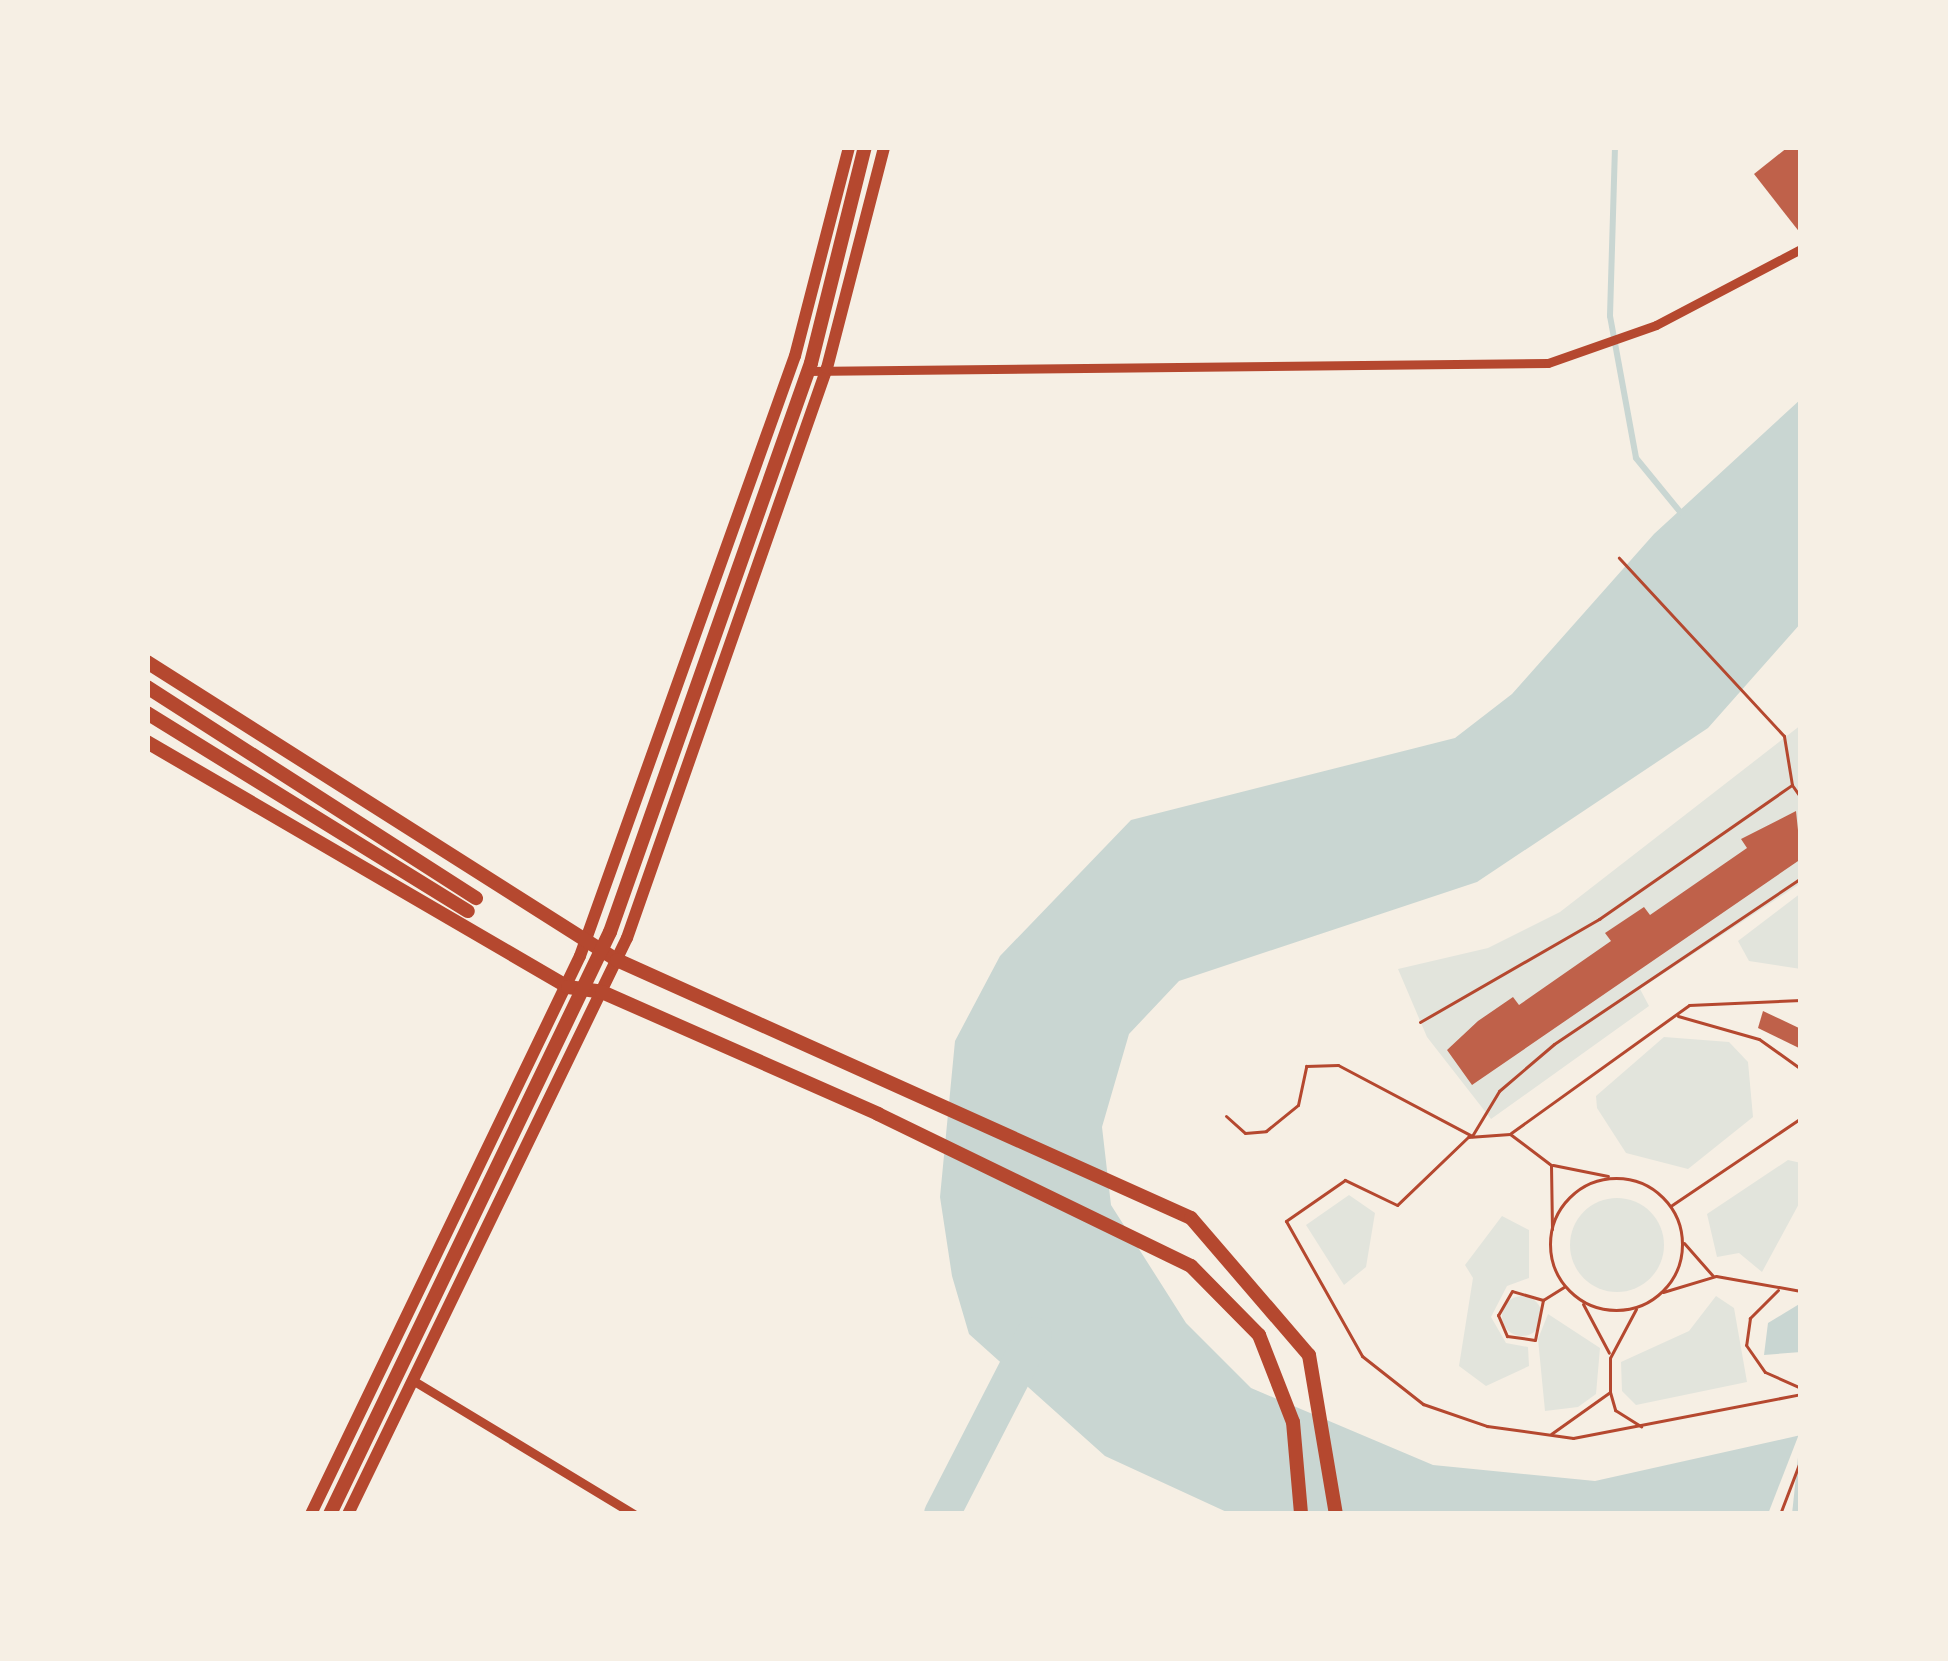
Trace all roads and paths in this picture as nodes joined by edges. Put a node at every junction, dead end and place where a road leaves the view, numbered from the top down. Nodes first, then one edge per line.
1 (849, 147) edge
2 (866, 147) edge
3 (884, 147) edge
4 (1801, 249) edge
5 (827, 368) junction
6 (789, 374) junction
7 (1619, 557) dead end
8 (147, 662) edge
9 (147, 687) edge
10 (147, 712) edge
11 (147, 742) edge
12 (1792, 784) junction
13 (1801, 798) edge
14 (1801, 878) edge
15 (586, 931) junction
16 (617, 960) junction
17 (568, 987) junction
18 (602, 992) junction
19 (1801, 1000) edge
20 (1674, 1015) junction
21 (1420, 1022) dead end
22 (1801, 1069) edge
23 (1226, 1116) dead end
24 (1801, 1118) edge
25 (1510, 1134) junction
26 (1472, 1136) junction
27 (1551, 1165) junction
28 (1616, 1178) junction
29 (1670, 1206) junction
30 (1552, 1229) junction
31 (1682, 1241) junction
32 (1714, 1276) junction
33 (1565, 1286) junction
34 (1779, 1289) junction
35 (1801, 1291) edge
36 (1660, 1294) junction
37 (1577, 1298) junction
38 (1543, 1300) junction
39 (1637, 1308) junction
40 (1610, 1358) junction
41 (414, 1381) junction
42 (1801, 1391) edge
43 (1610, 1392) junction
44 (1645, 1429) junction
45 (1549, 1434) junction
46 (1801, 1459) edge
47 (311, 1514) edge
48 (330, 1514) edge
49 (348, 1514) edge
50 (634, 1514) edge
51 (1301, 1514) edge
52 (1336, 1514) edge
53 (1780, 1514) edge

1 - 6 main road
2 - 48 main road
3 - 5 main road
4 - 5 street
5 - 6 street
5 - 16 main road
6 - 15 main road
7 - 12 path
8 - 15 main road
9 - 10 main road
11 - 17 main road
12 - 13 path
12 - 21 path
14 - 26 path
15 - 16 main road
15 - 17 main road
16 - 18 main road
16 - 52 main road
17 - 18 main road
17 - 47 main road
18 - 41 main road
18 - 51 main road
19 - 20 path
20 - 22 path
20 - 25 path
23 - 26 path
24 - 29 path
25 - 26 path
25 - 27 path
26 - 45 path
27 - 28 path
27 - 30 path
28 - 29 path
28 - 30 path
29 - 31 path
30 - 33 path
31 - 32 path
31 - 36 path
32 - 34 path
32 - 36 path
33 - 37 path
33 - 38 path
34 - 35 path
34 - 42 path
36 - 39 path
37 - 39 path
37 - 40 path
38 - 38 path
39 - 40 path
40 - 43 path
41 - 49 main road
41 - 50 street
42 - 44 path
43 - 44 path
43 - 45 path
44 - 45 path
46 - 53 path

